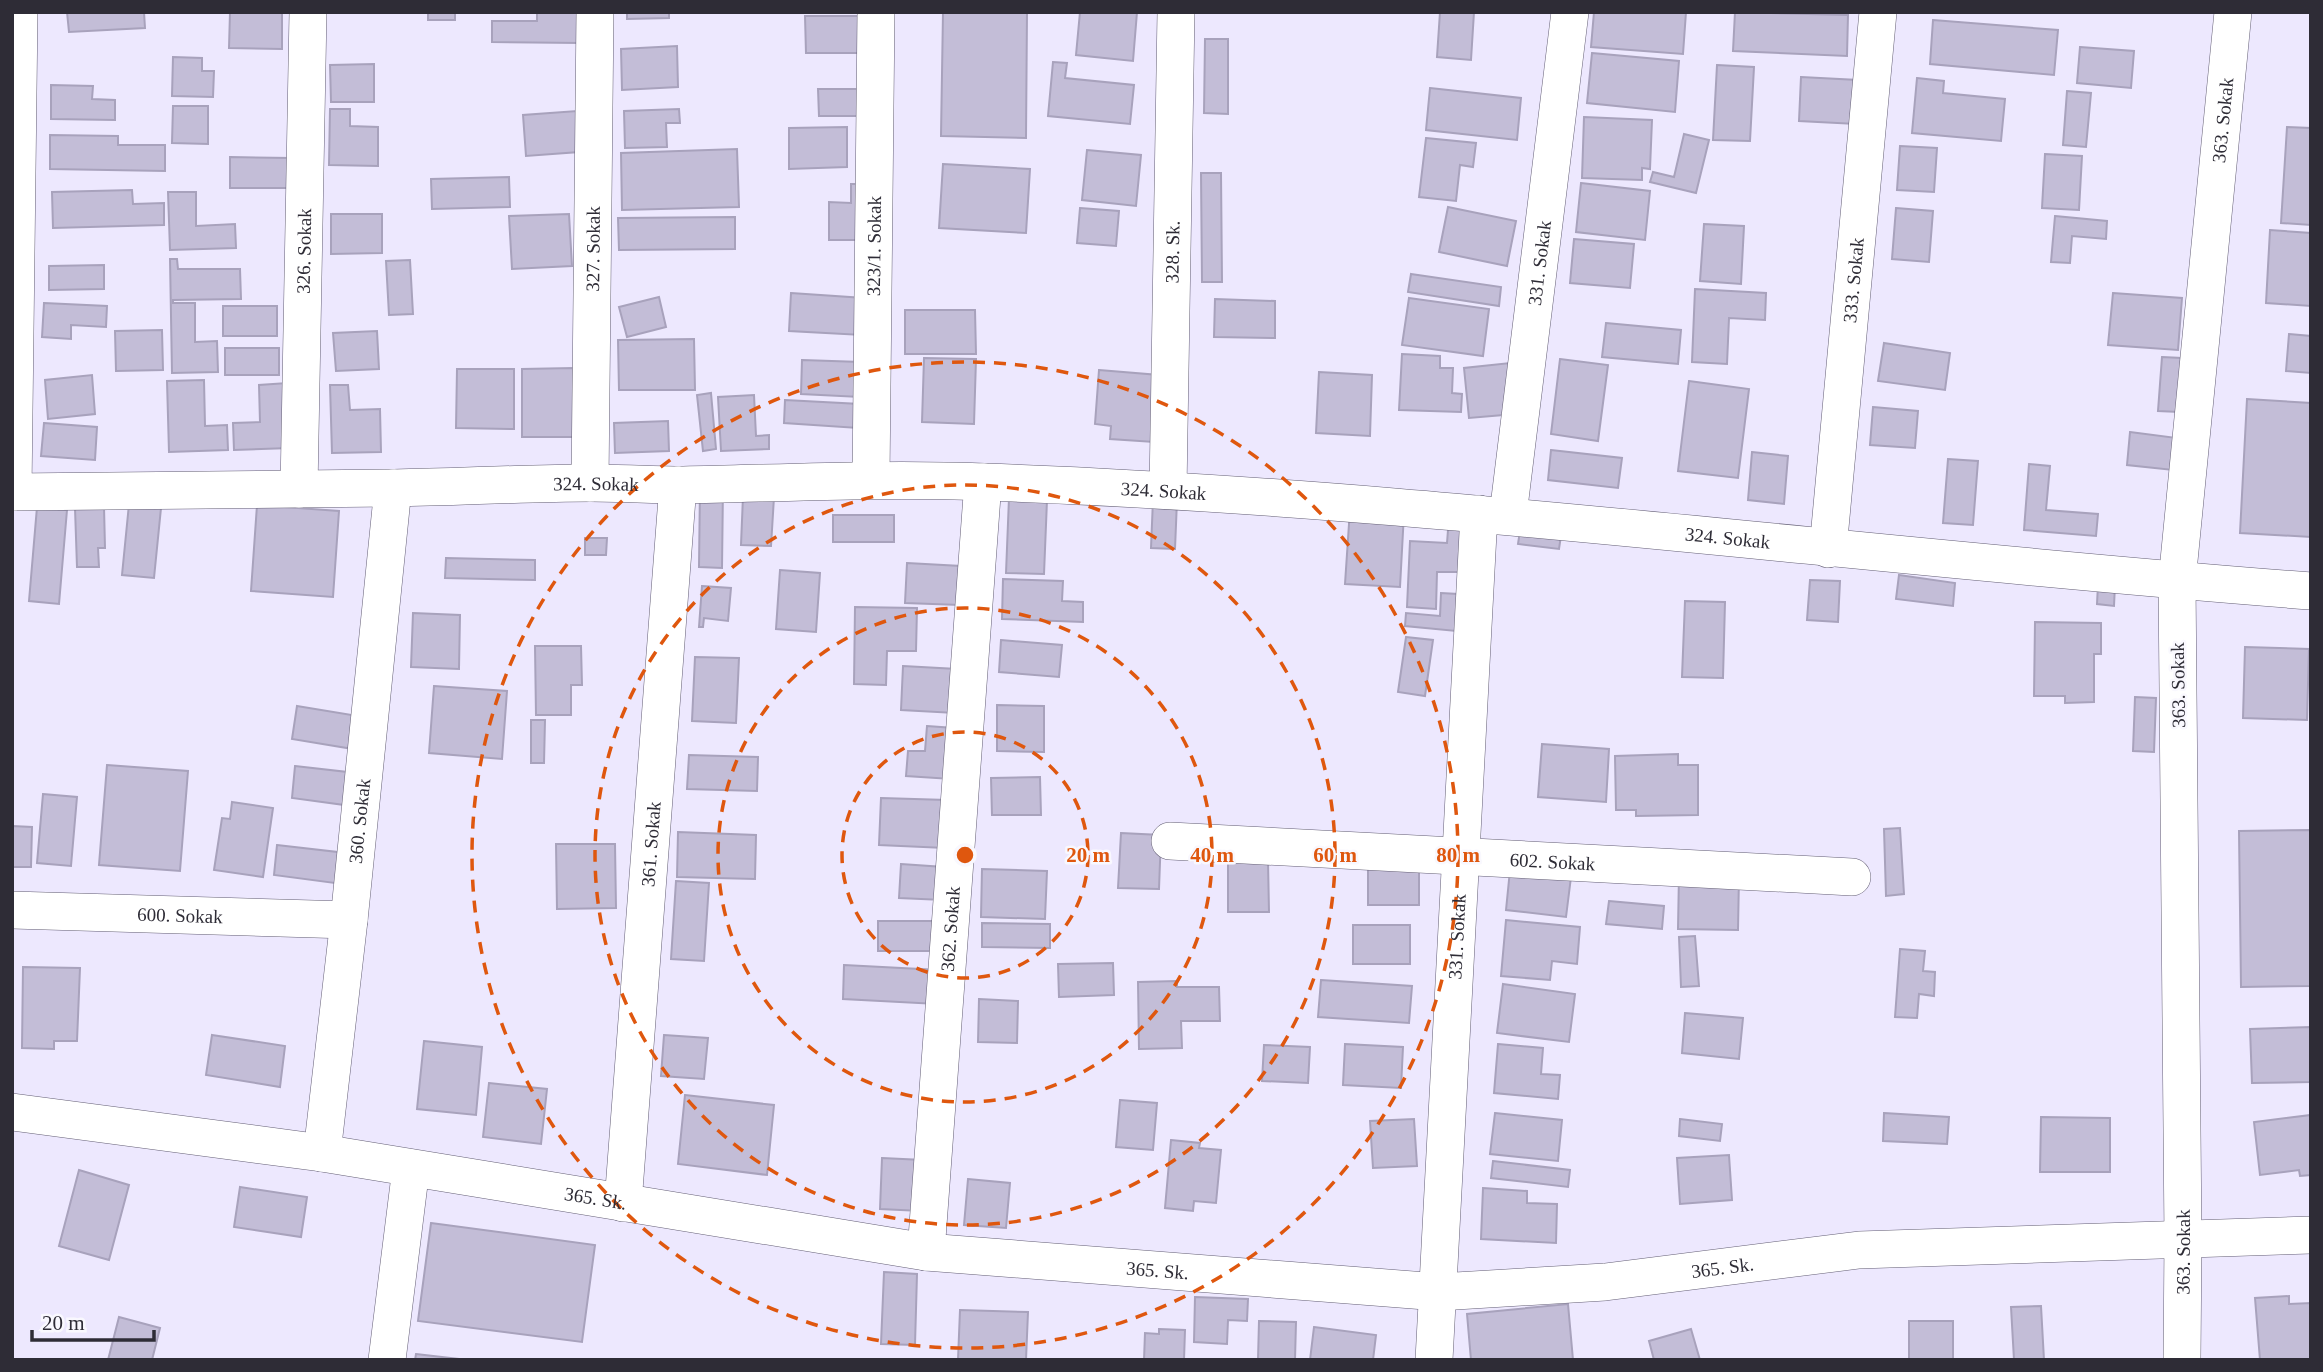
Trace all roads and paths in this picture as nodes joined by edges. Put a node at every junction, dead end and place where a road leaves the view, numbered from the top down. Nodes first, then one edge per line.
1 (19, 12) edge
2 (309, 12) edge
3 (595, 12) edge
4 (876, 12) edge
5 (1176, 12) edge
6 (1570, 12) edge
7 (1878, 12) edge
8 (2233, 12) edge
9 (871, 480) junction
10 (983, 482) junction
11 (590, 483) junction
12 (678, 485) junction
13 (393, 488) junction
14 (299, 489) junction
15 (1168, 490) junction
16 (13, 492) edge
17 (1493, 514) junction
18 (1828, 549) junction
19 (2177, 581) junction
20 (2311, 591) edge
21 (1170, 841) dead end
22 (1461, 856) junction
23 (1852, 877) dead end
24 (12, 910) edge
25 (349, 920) junction
26 (12, 1112) edge
27 (322, 1153) junction
28 (411, 1168) junction
29 (623, 1203) junction
30 (2311, 1235) edge
31 (2183, 1239) junction
32 (926, 1252) junction
33 (1438, 1292) junction
34 (387, 1360) edge
35 (1434, 1360) edge
36 (2182, 1360) edge

1 - 16 street
2 - 14 street, 326. Sokak
3 - 11 street, 327. Sokak
4 - 9 street, 323/1. Sokak
5 - 15 street, 328. Sk.
6 - 17 street, 331. Sokak
7 - 18 street, 333. Sokak
8 - 19 street, 363. Sokak
9 - 10 street, 324. Sokak
9 - 12 street, 324. Sokak
10 - 15 street, 324. Sokak
10 - 32 street, 362. Sokak
11 - 12 street, 324. Sokak
11 - 13 street, 324. Sokak
12 - 29 street, 361. Sokak
13 - 14 street, 324. Sokak
13 - 25 street, 360. Sokak
14 - 16 street, 324. Sokak
15 - 17 street, 324. Sokak
17 - 18 street, 324. Sokak
17 - 22 street, 331. Sokak
18 - 19 street, 324. Sokak
19 - 20 street, 324. Sokak
19 - 31 street, 363. Sokak
21 - 22 street, 602. Sokak
22 - 23 street, 602. Sokak
22 - 33 street, 331. Sokak
24 - 25 street, 600. Sokak
25 - 27 street, 360. Sokak
26 - 27 street, 365. Sk.
27 - 28 street, 365. Sk.
28 - 29 street, 365. Sk.
28 - 34 street
29 - 32 street, 365. Sk.
30 - 31 street, 365. Sk.
31 - 33 street, 365. Sk.
31 - 36 street, 363. Sokak
32 - 33 street, 365. Sk.
33 - 35 street, 331. Sokak

